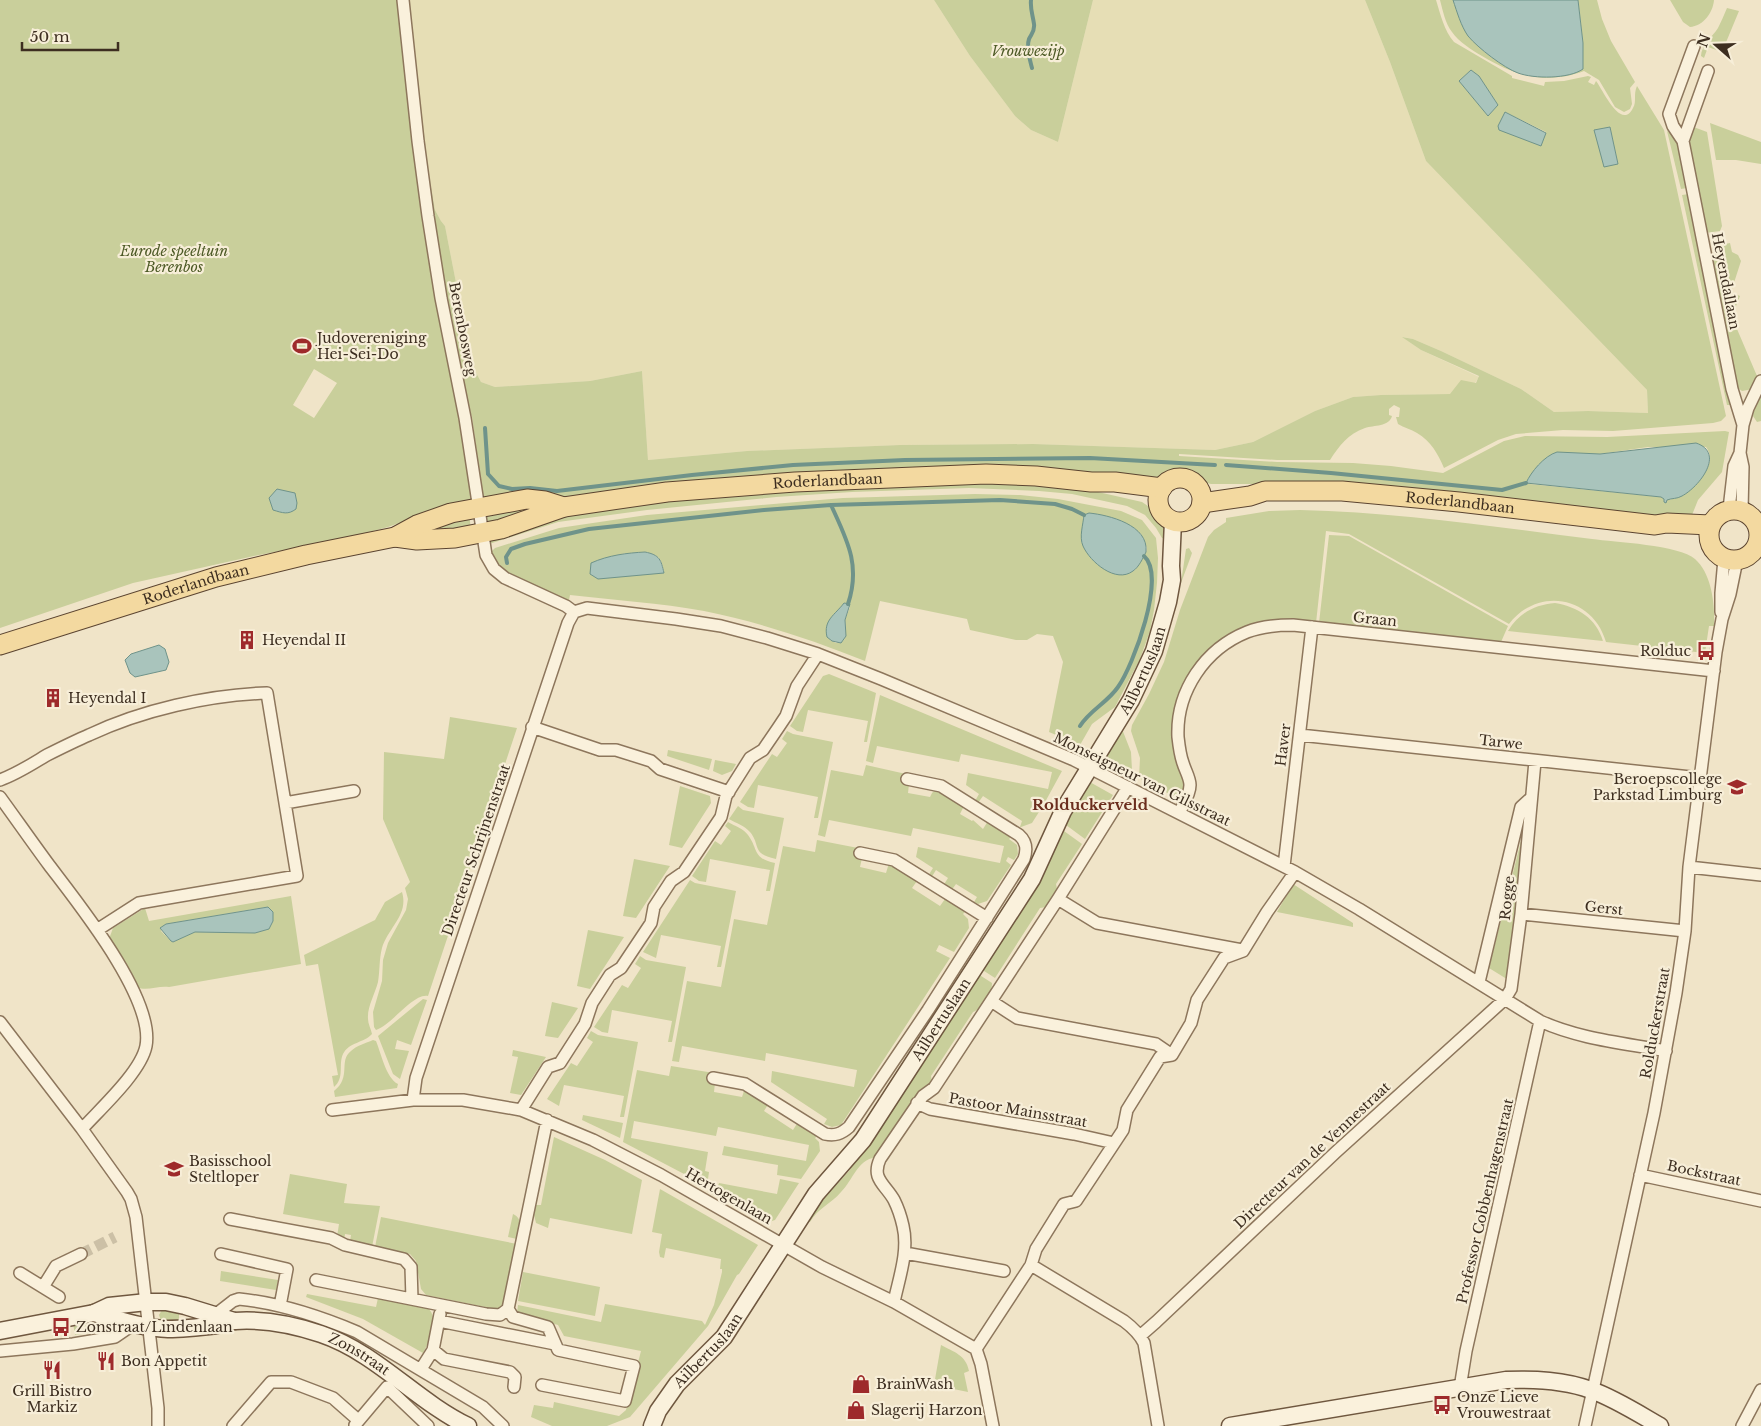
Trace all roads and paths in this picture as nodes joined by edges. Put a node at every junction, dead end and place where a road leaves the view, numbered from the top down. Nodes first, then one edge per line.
1 (403, 0) edge
2 (1694, 46) dead end
3 (1708, 71) dead end
4 (1683, 141) junction
5 (1761, 381) edge
6 (1743, 426) junction
7 (1160, 495) junction
8 (1200, 496) junction
9 (479, 507) junction
10 (564, 507) junction
11 (1735, 510) junction
12 (1179, 521) junction
13 (1709, 531) junction
14 (481, 533) junction
15 (395, 536) junction
16 (1759, 536) edge
17 (1731, 559) junction
18 (574, 612) junction
19 (1312, 628) junction
20 (0, 645) edge
21 (818, 654) junction
22 (1714, 671) junction
23 (532, 727) junction
24 (1300, 735) junction
25 (1535, 761) junction
26 (1089, 767) junction
27 (1700, 778) junction
28 (907, 779) dead end
29 (0, 780) edge
30 (1128, 787) junction
31 (354, 791) dead end
32 (729, 792) junction
33 (0, 796) edge
34 (1531, 798) junction
35 (285, 803) junction
36 (1179, 813) junction
37 (860, 853) dead end
38 (1284, 866) junction
39 (1689, 867) junction
40 (1295, 872) junction
41 (1761, 875) edge
42 (1058, 899) junction
43 (1521, 914) junction
44 (986, 918) junction
45 (97, 930) junction
46 (1685, 932) junction
47 (1243, 951) junction
48 (967, 963) junction
49 (1479, 982) junction
50 (1505, 999) junction
51 (991, 1001) junction
52 (1540, 1021) junction
53 (0, 1022) edge
54 (1666, 1051) junction
55 (1172, 1055) junction
56 (713, 1078) dead end
57 (413, 1100) junction
58 (917, 1104) junction
59 (332, 1110) dead end
60 (521, 1110) junction
61 (547, 1120) junction
62 (82, 1129) junction
63 (1114, 1143) junction
64 (1640, 1175) junction
65 (1761, 1201) edge
66 (230, 1219) dead end
67 (784, 1244) junction
68 (905, 1253) junction
69 (81, 1254) tunnel mouth
70 (221, 1254) dead end
71 (1031, 1265) junction
72 (1004, 1271) dead end
73 (20, 1273) dead end
74 (316, 1280) dead end
75 (44, 1287) junction
76 (59, 1297) dead end
77 (412, 1299) junction
78 (147, 1302) junction
79 (894, 1302) junction
80 (442, 1305) junction
81 (280, 1306) junction
82 (508, 1309) junction
83 (94, 1313) junction
84 (214, 1315) junction
85 (439, 1320) junction
86 (234, 1321) junction
87 (141, 1326) junction
88 (0, 1331) edge
89 (1140, 1336) junction
90 (555, 1344) junction
91 (976, 1349) junction
92 (433, 1350) junction
93 (0, 1351) edge
94 (421, 1369) junction
95 (542, 1385) dead end
96 (514, 1387) dead end
97 (1460, 1388) junction
98 (1593, 1390) junction
99 (1761, 1390) edge
100 (356, 1423) edge
101 (158, 1426) edge
102 (233, 1426) edge
103 (428, 1426) edge
104 (468, 1426) edge
105 (503, 1426) edge
106 (652, 1426) edge
107 (994, 1426) edge
108 (1158, 1426) edge
109 (1230, 1426) edge
110 (1585, 1426) edge
111 (1660, 1426) edge
112 (1742, 1426) edge

1 - 9 street, Berenbosweg
2 - 4 street, Heyendallaan
3 - 4 street
4 - 6 street, Heyendallaan
5 - 6 street
6 - 11 street
7 - 8 main road
7 - 10 main road, Roderlandbaan
7 - 12 main road
8 - 12 main road
8 - 13 main road, Roderlandbaan
9 - 10 main road, Roderlandbaan
9 - 14 street, Berenbosweg
9 - 15 main road, Roderlandbaan
10 - 14 main road, Roderlandbaan
11 - 13 main road
11 - 16 main road
12 - 26 street, Ailbertuslaan
13 - 17 main road
14 - 15 main road, Roderlandbaan
14 - 18 street, Berenbosweg
15 - 20 main road, Roderlandbaan
16 - 17 main road
17 - 22 street, Rolduckerstraat
18 - 21 street, Monseigneur van Gilsstraat
18 - 23 street, Directeur Schrijnenstraat
19 - 22 street, Graan
19 - 24 street, Haver
19 - 36 street, Graan
21 - 26 street, Monseigneur van Gilsstraat
21 - 32 street
22 - 27 street, Rolduckerstraat
23 - 32 street
23 - 57 street, Directeur Schrijnenstraat
24 - 25 street, Tarwe
24 - 38 street, Haver
25 - 27 street, Tarwe
25 - 34 street, Rogge
26 - 30 street, Monseigneur van Gilsstraat
26 - 48 street, Ailbertuslaan
27 - 39 street, Rolduckerstraat
28 - 44 street, Ailbertuslaan
29 - 35 street
30 - 36 street, Monseigneur van Gilsstraat
30 - 42 street
31 - 35 street
32 - 60 street
33 - 45 street
34 - 43 street, Rogge
34 - 49 street, Rogge
35 - 45 street
36 - 38 street, Monseigneur van Gilsstraat
37 - 44 street
38 - 40 street, Monseigneur van Gilsstraat
39 - 41 street
39 - 46 street, Rolduckerstraat
40 - 47 street
40 - 49 street, Monseigneur van Gilsstraat
42 - 47 street
42 - 51 street
43 - 46 street, Gerst
43 - 50 street, Rogge
44 - 48 street, Ailbertuslaan
45 - 62 street
46 - 54 street, Rolduckerstraat
47 - 55 street
48 - 56 street, Ailbertuslaan
48 - 67 street, Ailbertuslaan
49 - 50 street, Monseigneur van Gilsstraat
50 - 52 street, Monseigneur van Gilsstraat
50 - 89 street, Directeur van de Vennestraat
51 - 55 street
51 - 58 street
52 - 54 street, Monseigneur van Gilsstraat
52 - 97 street, Professor Cobbenhagenstraat
53 - 62 street
54 - 64 street, Rolduckerstraat
55 - 63 street
57 - 59 street, Hertogenlaan
57 - 60 street, Hertogenlaan
58 - 63 street, Pastoor Mainsstraat
58 - 68 street
60 - 61 street, Hertogenlaan
61 - 67 street, Hertogenlaan
61 - 82 street
62 - 78 street
63 - 71 street
64 - 65 street, Bockstraat
64 - 98 street, Rolduckerstraat
66 - 77 street
67 - 79 street, Hertogenlaan
67 - 106 street, Ailbertuslaan
68 - 72 street
68 - 79 street
69 - 75 street
70 - 81 street
71 - 89 street
71 - 91 street
73 - 75 street
74 - 77 street
75 - 76 street
77 - 80 street
78 - 83 street, Zonstraat
78 - 84 street, Zonstraat
78 - 87 street
79 - 91 street, Hertogenlaan
80 - 82 street
80 - 85 street
81 - 84 street, Zonstraat
81 - 94 street, Zonstraat
82 - 90 street
83 - 87 street, Zonstraat
83 - 88 street, Zonstraat
84 - 86 street, Zonstraat
85 - 90 street
85 - 92 street
86 - 87 street, Zonstraat
86 - 104 street, Zonstraat
87 - 93 street
87 - 101 street
89 - 108 street
90 - 95 street
91 - 107 street
92 - 94 street
92 - 96 street
94 - 105 street, Zonstraat
97 - 98 street
97 - 109 street
98 - 110 street, Rolduckerstraat
98 - 111 street
99 - 112 street
100 - 102 street
100 - 103 street, Zonstraat

